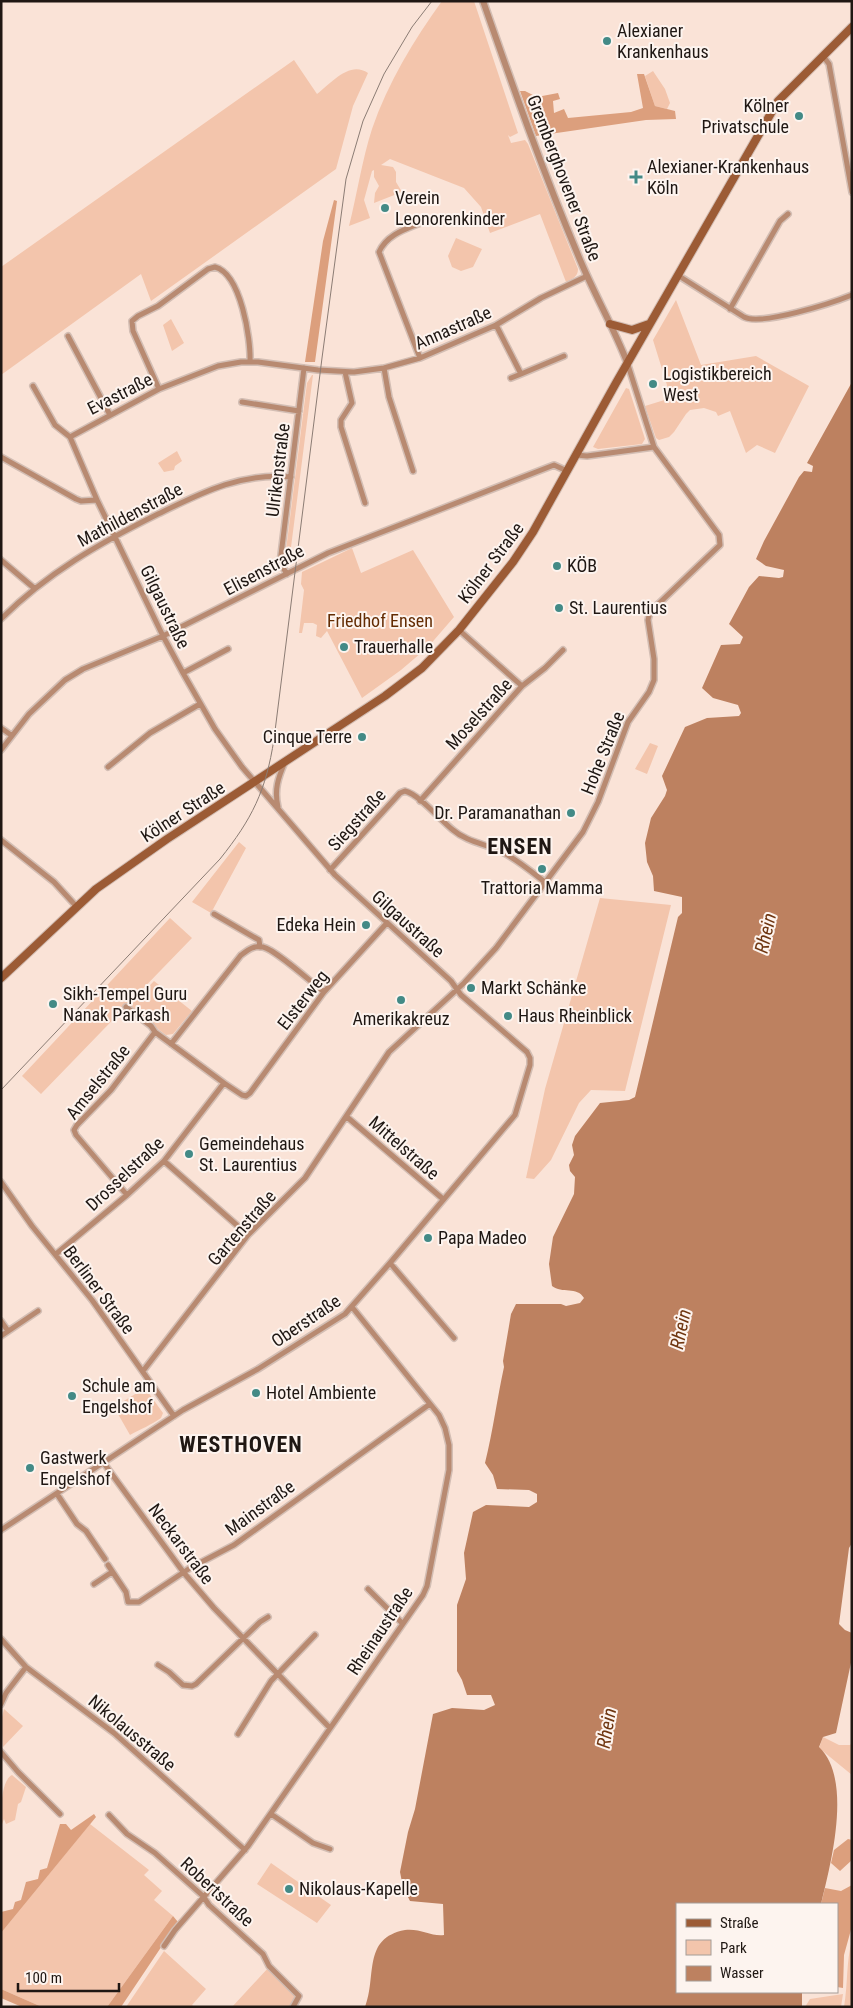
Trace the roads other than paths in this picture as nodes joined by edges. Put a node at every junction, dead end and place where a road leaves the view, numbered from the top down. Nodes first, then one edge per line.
1 (483, 1) edge
2 (852, 27) edge
3 (823, 56) junction
4 (850, 171) edge
5 (852, 192) edge
6 (788, 214) dead end
7 (423, 222) dead end
8 (587, 276) junction
9 (679, 276) junction
10 (852, 295) edge
11 (730, 309) junction
12 (610, 324) junction
13 (649, 324) junction
14 (496, 325) junction
15 (68, 336) dead end
16 (564, 356) dead end
17 (420, 358) junction
18 (250, 362) junction
19 (627, 362) junction
20 (304, 368) junction
21 (384, 368) junction
22 (320, 370) joint
23 (345, 372) junction
24 (521, 374) junction
25 (511, 378) dead end
26 (33, 386) dead end
27 (159, 390) junction
28 (242, 402) dead end
29 (299, 411) junction
30 (110, 414) junction
31 (70, 437) junction
32 (654, 447) junction
33 (576, 456) junction
34 (2, 457) edge
35 (413, 471) dead end
36 (567, 471) junction
37 (291, 477) junction
38 (97, 500) junction
39 (365, 503) dead end
40 (115, 536) junction
41 (1, 560) edge
42 (287, 574) junction
43 (34, 588) junction
44 (1, 619) edge
45 (459, 630) junction
46 (163, 636) junction
47 (228, 649) dead end
48 (563, 650) dead end
49 (183, 674) junction
50 (522, 686) junction
51 (200, 704) junction
52 (1, 728) edge
53 (12, 734) junction
54 (1, 750) edge
55 (286, 761) junction
56 (108, 767) dead end
57 (255, 782) junction
58 (420, 801) junction
59 (278, 807) junction
60 (1, 840) edge
61 (330, 870) junction
62 (546, 883) junction
63 (76, 906) junction
64 (214, 914) dead end
65 (386, 924) junction
66 (260, 947) junction
67 (1, 978) edge
68 (457, 990) junction
69 (324, 992) junction
70 (126, 1007) dead end
71 (155, 1032) junction
72 (171, 1044) junction
73 (527, 1052) joint
74 (224, 1083) junction
75 (347, 1117) junction
76 (164, 1160) junction
77 (1, 1182) edge
78 (4, 1191) edge
79 (127, 1195) junction
80 (443, 1200) junction
81 (248, 1235) junction
82 (56, 1254) junction
83 (390, 1263) junction
84 (352, 1307) junction
85 (38, 1312) dead end
86 (1, 1320) edge
87 (8, 1331) junction
88 (1, 1336) edge
89 (454, 1338) dead end
90 (143, 1371) junction
91 (430, 1404) junction
92 (174, 1416) junction
93 (103, 1462) junction
94 (56, 1494) junction
95 (1, 1530) edge
96 (105, 1559) dead end
97 (108, 1565) dead end
98 (112, 1572) junction
99 (184, 1573) junction
100 (94, 1584) dead end
101 (368, 1589) dead end
102 (268, 1617) dead end
103 (402, 1623) junction
104 (315, 1635) dead end
105 (243, 1638) junction
106 (1, 1639) edge
107 (158, 1665) dead end
108 (26, 1667) junction
109 (278, 1673) junction
110 (1, 1704) edge
111 (330, 1728) junction
112 (238, 1734) dead end
113 (1, 1752) edge
114 (60, 1814) dead end
115 (271, 1814) junction
116 (109, 1815) dead end
117 (330, 1849) dead end
118 (245, 1850) junction
119 (203, 1896) junction
120 (164, 1946) dead end
121 (293, 2007) edge

1 - 8 street, Gremberghovener Straße
2 - 3 main road, Kölner Straße
3 - 4 street
3 - 9 main road, Kölner Straße
4 - 5 street
6 - 11 street
7 - 17 street
8 - 12 street, Gremberghovener Straße
8 - 14 street, Annastraße
9 - 11 street
9 - 13 main road, Kölner Straße
10 - 11 street
12 - 13 main road
12 - 19 street, Gremberghovener Straße
13 - 19 main road, Kölner Straße
14 - 17 street, Annastraße
14 - 24 street
15 - 30 street
16 - 24 street
17 - 21 street, Annastraße
18 - 20 street, Evastraße
18 - 27 street, Evastraße
18 - 27 street
19 - 32 street, Hohe Straße
19 - 33 main road, Kölner Straße
20 - 22 street, Evastraße
20 - 29 street, Ulrikenstraße
21 - 23 street, Annastraße
21 - 35 street
22 - 23 street, Annastraße
23 - 39 street
24 - 25 street
26 - 31 street
27 - 30 street, Evastraße
28 - 29 street
29 - 37 street, Ulrikenstraße
30 - 31 street, Evastraße
31 - 38 street
32 - 33 street
32 - 62 street, Hohe Straße
33 - 36 main road, Kölner Straße
34 - 38 street
36 - 42 street, Elisenstraße
36 - 45 main road, Kölner Straße
37 - 40 street, Mathildenstraße
37 - 42 street, Ulrikenstraße
38 - 40 street, Gilgaustraße
40 - 43 street, Mathildenstraße
40 - 46 street, Gilgaustraße
41 - 43 street
42 - 46 street, Elisenstraße
43 - 44 street, Mathildenstraße
45 - 50 street
45 - 55 main road, Kölner Straße
46 - 49 street, Gilgaustraße
46 - 53 street, Elisenstraße
47 - 49 street
48 - 50 street, Moselstraße
49 - 51 street, Gilgaustraße
50 - 58 street, Moselstraße
51 - 56 street
51 - 57 street, Gilgaustraße
52 - 53 street
53 - 54 street, Elisenstraße
55 - 57 main road, Kölner Straße
55 - 59 street
57 - 59 street, Gilgaustraße
57 - 63 main road, Kölner Straße
58 - 61 street, Siegstraße
58 - 62 street
59 - 61 street, Gilgaustraße
60 - 63 street
61 - 65 street, Gilgaustraße
62 - 68 street, Hohe Straße
63 - 67 main road, Kölner Straße
64 - 66 street
65 - 68 street, Gilgaustraße
65 - 69 street, Elsterweg
66 - 69 street
66 - 72 street
68 - 73 street, Gilgaustraße
68 - 75 street, Gartenstraße
69 - 74 street, Elsterweg
70 - 71 street
71 - 72 street
71 - 79 street, Amselstraße
72 - 74 street
73 - 80 street, Oberstraße
74 - 76 street, Drosselstraße
75 - 80 street, Mittelstraße
75 - 81 street, Gartenstraße
76 - 79 street, Drosselstraße
76 - 81 street
77 - 78 street, Berliner Straße
78 - 82 street, Berliner Straße
79 - 82 street, Drosselstraße
80 - 83 street, Oberstraße
81 - 90 street, Gartenstraße
82 - 90 street, Berliner Straße
83 - 84 street, Oberstraße
83 - 89 street
84 - 91 street, Rheinaustraße
84 - 92 street, Oberstraße
85 - 87 street
86 - 87 street
87 - 88 street
90 - 92 street, Berliner Straße
91 - 99 street, Mainstraße
91 - 103 street, Rheinaustraße
92 - 93 street, Oberstraße
93 - 94 street, Oberstraße
93 - 99 street, Neckarstraße
94 - 95 street, Oberstraße
94 - 96 street
97 - 98 street, Mainstraße
98 - 99 street, Mainstraße
98 - 100 street
99 - 105 street, Neckarstraße
101 - 103 street
102 - 105 street
103 - 111 street, Rheinaustraße
104 - 109 street
105 - 107 street
105 - 109 street, Neckarstraße
106 - 108 street, Nikolausstraße
108 - 110 street
108 - 118 street, Nikolausstraße
109 - 111 street, Neckarstraße
109 - 112 street
111 - 115 street, Rheinaustraße
113 - 114 street
115 - 117 street
115 - 118 street, Rheinaustraße
116 - 119 street, Robertstraße
118 - 119 street, Rheinaustraße
119 - 120 street, Rheinaustraße
119 - 121 street, Robertstraße

